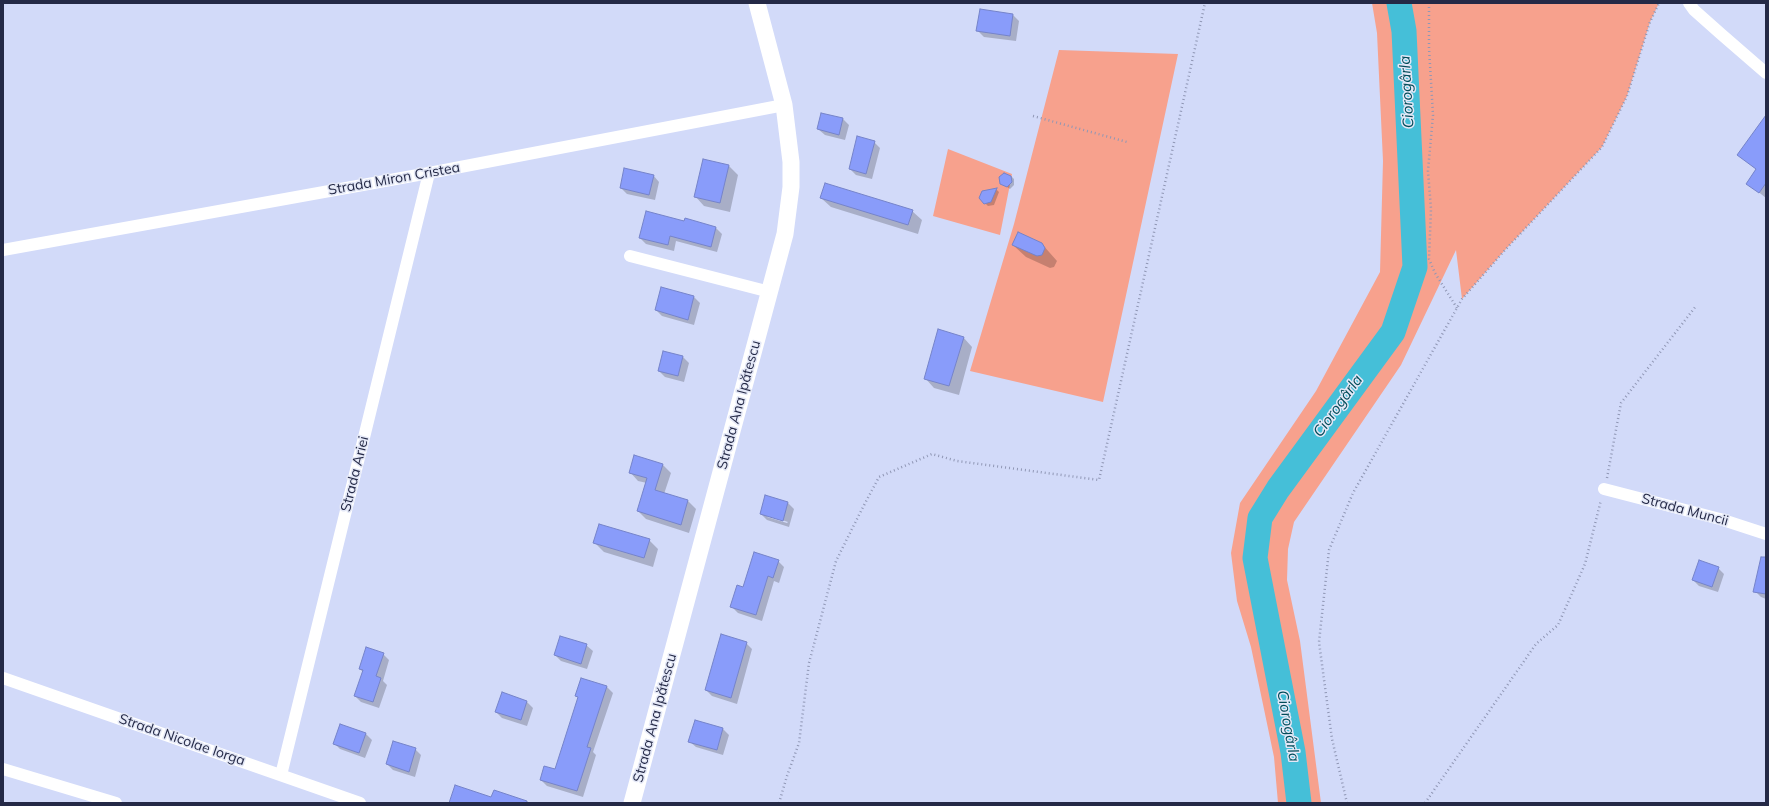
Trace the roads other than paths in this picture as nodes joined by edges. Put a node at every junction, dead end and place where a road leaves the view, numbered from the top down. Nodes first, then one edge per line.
1 (757, 3) edge
2 (1689, 3) edge
3 (1766, 73) edge
4 (784, 105) junction
5 (429, 173) junction
6 (3, 250) edge
7 (630, 256) dead end
8 (770, 292) junction
9 (1604, 489) road end
10 (1766, 534) edge
11 (3, 678) edge
12 (3, 769) edge
13 (281, 775) junction
14 (116, 803) edge
15 (360, 803) edge
16 (632, 803) edge

1 - 4 main road, Strada Ana Ipătescu
2 - 3 street
4 - 5 street, Strada Miron Cristea
4 - 8 main road, Strada Ana Ipătescu
5 - 6 street, Strada Miron Cristea
5 - 13 street, Strada Ariei
7 - 8 street
8 - 16 main road, Strada Ana Ipătescu
9 - 10 street, Strada Muncii
11 - 13 street, Strada Nicolae Iorga
12 - 14 street
13 - 15 street, Strada Nicolae Iorga

